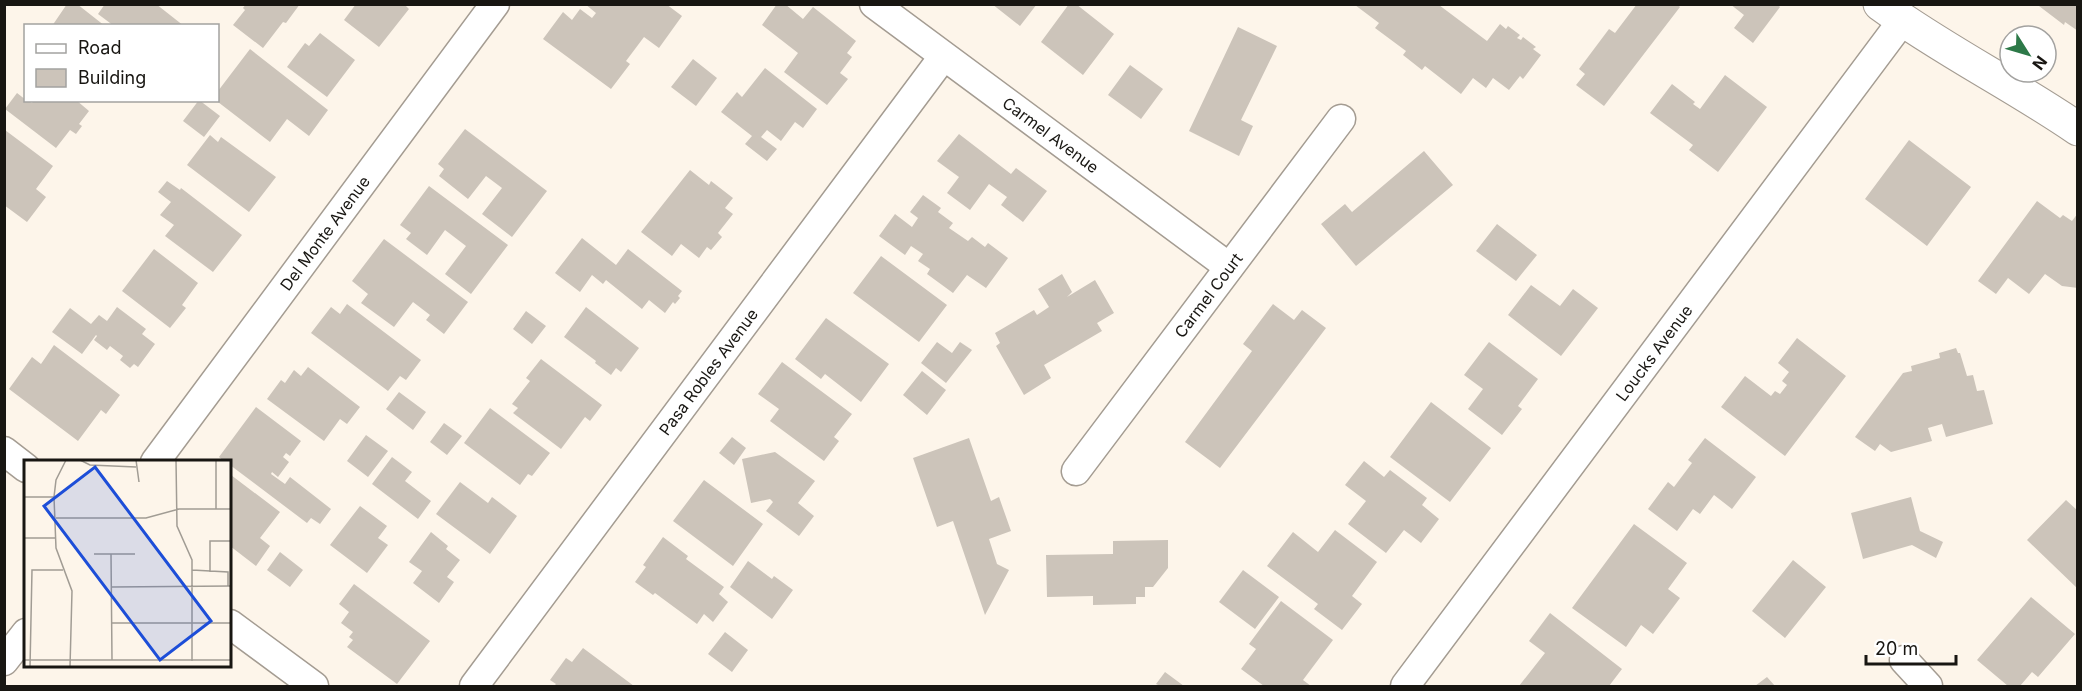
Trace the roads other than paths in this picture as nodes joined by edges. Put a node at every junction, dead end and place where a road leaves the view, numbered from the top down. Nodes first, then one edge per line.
1 (495, 4) edge
2 (874, 4) edge
3 (1891, 13) edge
4 (943, 57) junction
5 (1341, 119) dead end
6 (2078, 129) edge
7 (1229, 267) junction
8 (4, 451) edge
9 (156, 460) edge
10 (24, 466) edge
11 (1076, 471) dead end
12 (231, 625) edge
13 (24, 636) edge
14 (1904, 660) dead end
15 (4, 661) edge
16 (314, 687) edge
17 (474, 687) edge
18 (1405, 687) edge
19 (1928, 687) edge

1 - 9 street, Del Monte Avenue
2 - 4 street, Carmel Avenue
3 - 6 street
3 - 18 street, Loucks Avenue
4 - 7 street, Carmel Avenue
4 - 17 street, Pasa Robles Avenue
5 - 7 street, Carmel Court
7 - 11 street, Carmel Court
8 - 10 street
12 - 16 street
13 - 15 street
14 - 19 street

